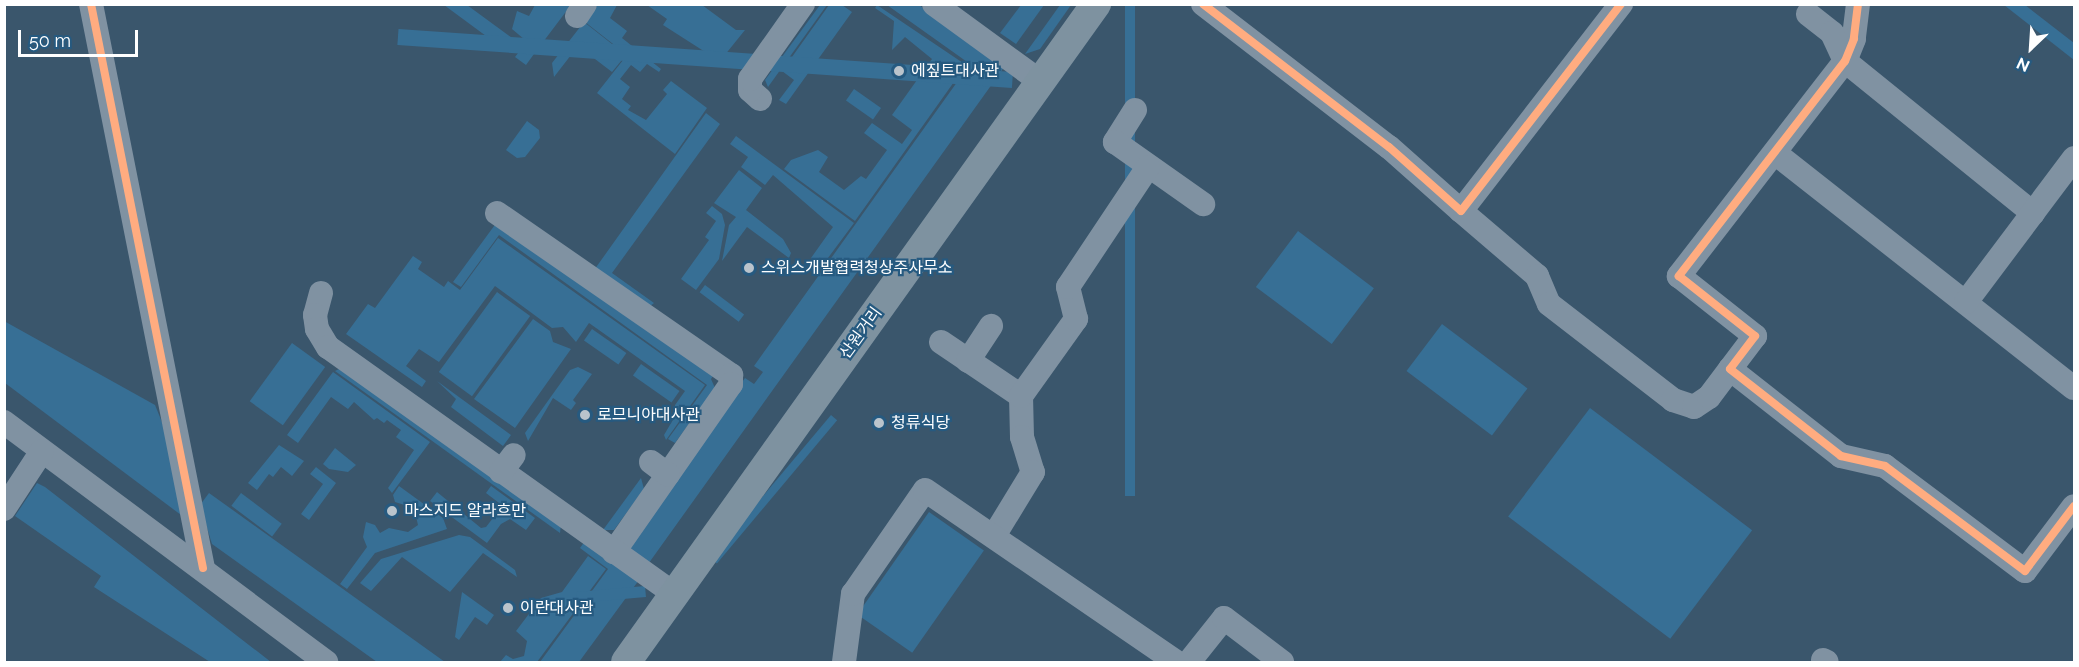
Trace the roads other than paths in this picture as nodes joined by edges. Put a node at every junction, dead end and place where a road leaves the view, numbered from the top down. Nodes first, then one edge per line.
1 (91, 4) edge
2 (803, 4) edge
3 (934, 4) edge
4 (1096, 4) edge
5 (1203, 4) edge
6 (1621, 4) edge
7 (1858, 4) edge
8 (1808, 14) dead end
9 (1845, 61) junction
10 (1041, 82) junction
11 (760, 99) dead end
12 (1135, 110) dead end
13 (1775, 153) junction
14 (2074, 158) edge
15 (1148, 167) junction
16 (1203, 204) dead end
17 (1461, 211) junction
18 (497, 213) dead end
19 (2033, 213) junction
20 (321, 293) dead end
21 (1966, 302) junction
22 (991, 326) dead end
23 (941, 342) dead end
24 (968, 361) junction
25 (1730, 369) junction
26 (2074, 388) edge
27 (1021, 396) junction
28 (4, 422) edge
29 (42, 451) junction
30 (4, 509) edge
31 (2072, 515) edge
32 (994, 536) junction
33 (614, 552) junction
34 (202, 568) junction
35 (674, 594) junction
36 (326, 663) edge
37 (626, 663) edge
38 (844, 663) edge
39 (1176, 663) edge
40 (1189, 663) edge
41 (1282, 663) edge

1 - 34 street
2 - 11 street
3 - 10 street
4 - 10 main road, 산원거리
5 - 17 street
6 - 17 street
7 - 9 street
8 - 9 street
9 - 13 street
9 - 19 street
10 - 35 main road, 산원거리
12 - 15 street
13 - 21 street
13 - 25 street
14 - 19 street
15 - 16 street
15 - 27 street
17 - 25 street
18 - 33 street
19 - 21 street
20 - 33 street
21 - 26 street
22 - 24 street
23 - 24 street
24 - 27 street
25 - 31 street
27 - 32 street
28 - 29 street
29 - 30 street
29 - 34 street
32 - 38 street
32 - 39 street
33 - 35 street
34 - 36 street
35 - 37 main road, 산원거리
40 - 41 street

